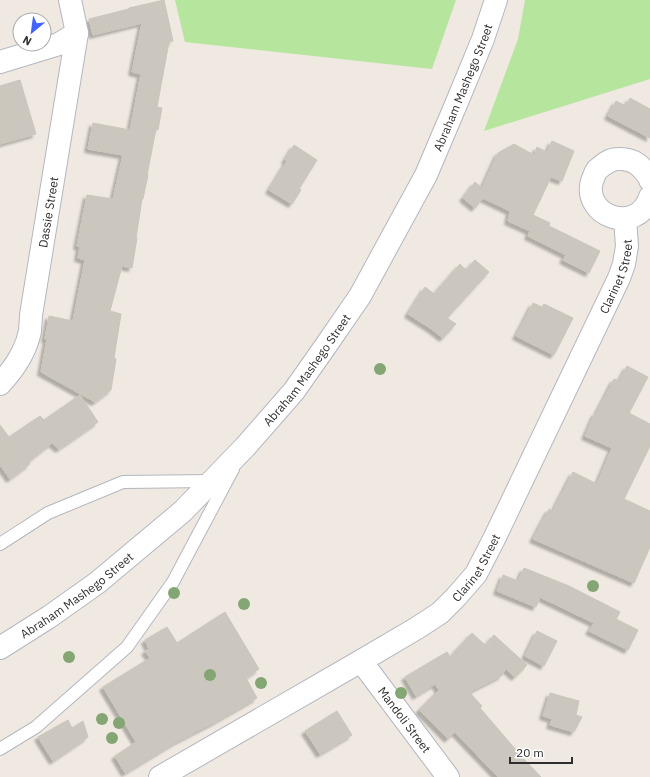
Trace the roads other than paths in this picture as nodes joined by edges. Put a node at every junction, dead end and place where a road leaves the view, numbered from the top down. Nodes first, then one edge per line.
1 (70, 0) edge
2 (496, 0) edge
3 (77, 33) junction
4 (0, 62) edge
5 (650, 180) edge
6 (650, 197) edge
7 (625, 219) junction
8 (0, 384) edge
9 (245, 447) junction
10 (212, 480) junction
11 (0, 544) edge
12 (0, 648) edge
13 (361, 661) junction
14 (0, 749) edge
15 (160, 777) edge
16 (448, 777) edge

1 - 3 street
2 - 9 street, Abraham Mashego Street
3 - 4 street
3 - 8 street, Dassie Street
5 - 7 street
6 - 7 street
7 - 13 street, Clarinet Street
9 - 10 street, Abraham Mashego Street
9 - 14 lane
10 - 11 lane
10 - 12 street, Abraham Mashego Street
13 - 15 street, Clarinet Street
13 - 16 street, Mandoli Street

